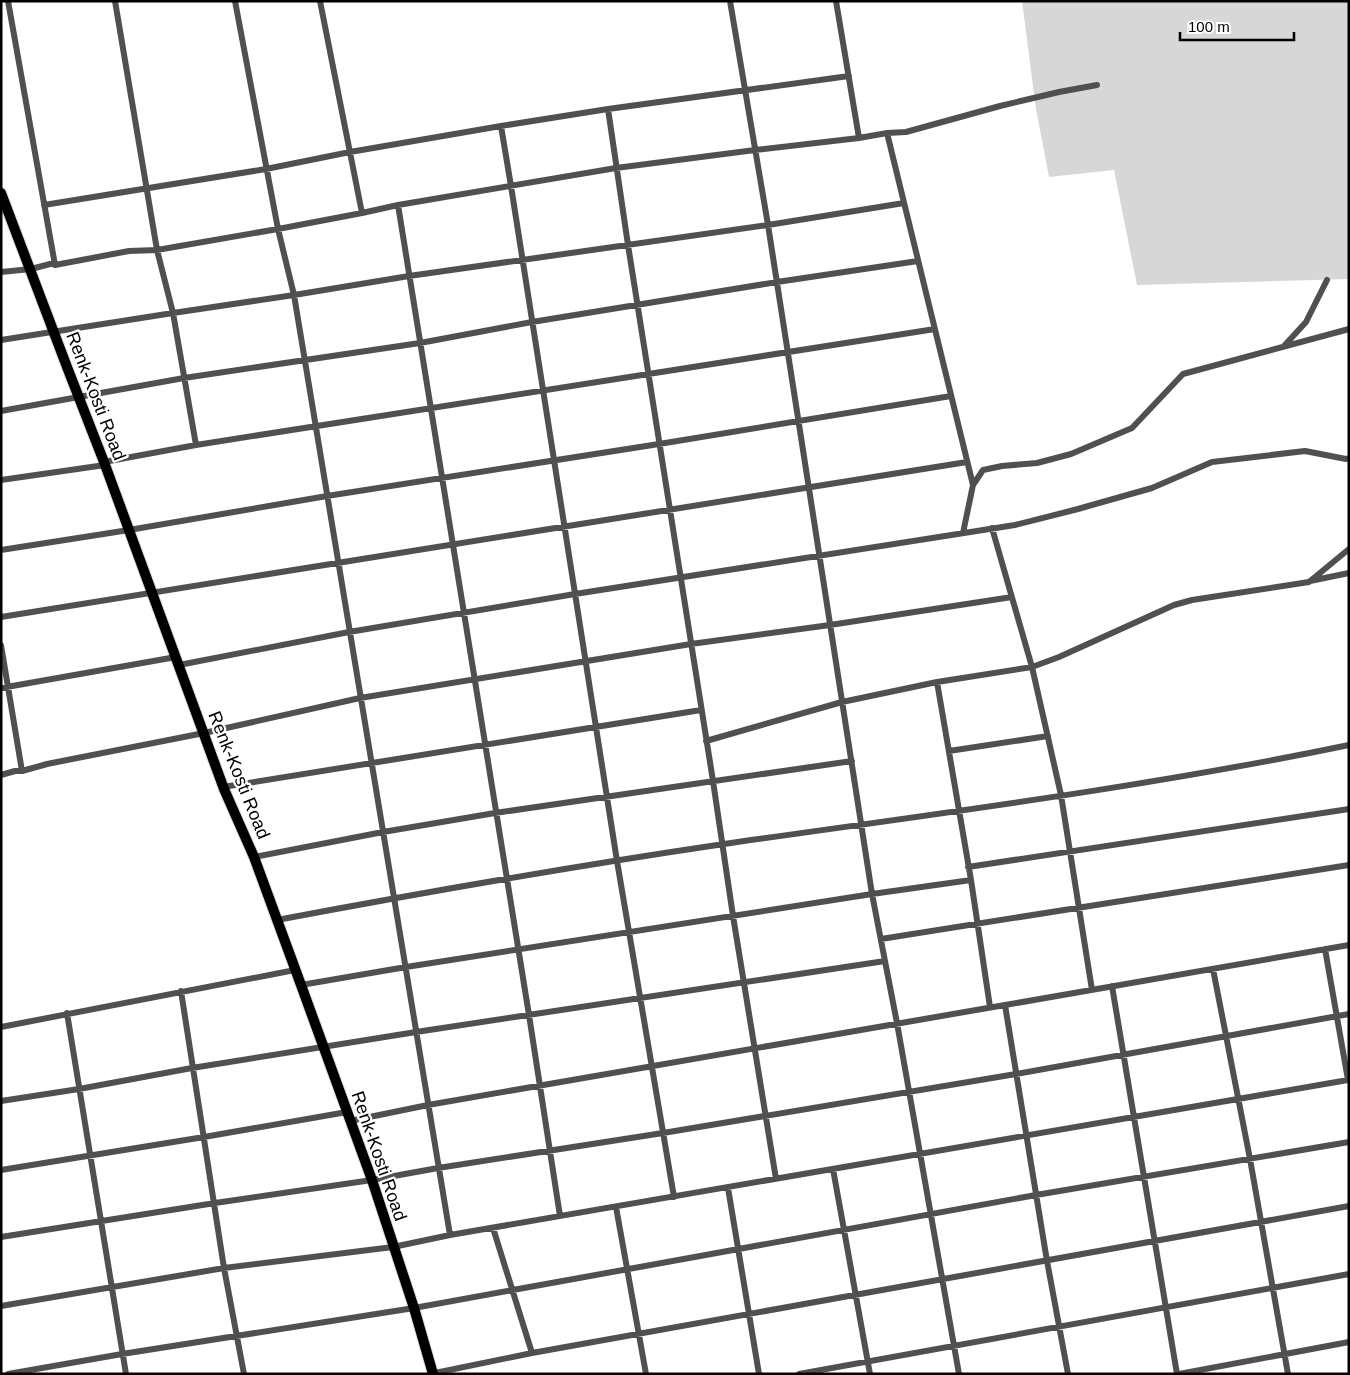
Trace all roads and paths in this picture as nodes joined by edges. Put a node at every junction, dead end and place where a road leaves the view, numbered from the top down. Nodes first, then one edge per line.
1 (8, 1) edge
2 (115, 1) edge
3 (235, 1) edge
4 (320, 1) edge
5 (730, 1) edge
6 (836, 1) edge
7 (848, 76) junction
8 (1096, 85) dead end
9 (744, 90) junction
10 (608, 109) junction
11 (500, 126) junction
12 (887, 133) junction
13 (859, 138) junction
14 (754, 150) junction
15 (350, 152) junction
16 (616, 168) junction
17 (266, 169) junction
18 (511, 186) junction
19 (147, 188) junction
20 (1, 193) edge
21 (904, 203) junction
22 (44, 205) junction
23 (398, 205) junction
24 (362, 213) junction
25 (768, 225) junction
26 (278, 229) junction
27 (628, 245) junction
28 (158, 250) junction
29 (523, 260) junction
30 (918, 261) junction
31 (55, 265) junction
32 (31, 269) junction
33 (1, 272) edge
34 (409, 276) junction
35 (1327, 280) dead end
36 (777, 282) junction
37 (294, 296) junction
38 (637, 305) junction
39 (173, 313) junction
40 (532, 322) junction
41 (935, 329) junction
42 (1349, 329) edge
43 (54, 332) junction
44 (1, 340) edge
45 (420, 343) junction
46 (1284, 347) junction
47 (788, 352) junction
48 (304, 359) junction
49 (648, 374) junction
50 (184, 378) junction
51 (543, 391) junction
52 (951, 396) junction
53 (78, 397) junction
54 (430, 409) junction
55 (1, 411) edge
56 (798, 422) junction
57 (315, 426) junction
58 (659, 444) junction
59 (196, 445) junction
60 (1349, 458) edge
61 (554, 460) junction
62 (967, 462) junction
63 (105, 464) junction
64 (441, 478) junction
65 (1, 480) edge
66 (973, 485) junction
67 (809, 488) junction
68 (327, 496) junction
69 (670, 510) junction
70 (564, 527) junction
71 (992, 528) junction
72 (129, 530) junction
73 (963, 533) junction
74 (452, 543) junction
75 (1349, 549) edge
76 (1, 550) edge
77 (819, 556) junction
78 (338, 562) junction
79 (1349, 573) edge
80 (680, 578) junction
81 (1309, 582) junction
82 (152, 592) junction
83 (575, 594) junction
84 (1012, 597) junction
85 (463, 613) junction
86 (1, 617) edge
87 (830, 625) junction
88 (350, 632) junction
89 (691, 644) junction
90 (1, 645) edge
91 (177, 661) junction
92 (585, 661) junction
93 (1032, 667) junction
94 (474, 680) junction
95 (937, 682) junction
96 (5, 688) edge
97 (360, 698) junction
98 (842, 702) junction
99 (701, 710) junction
100 (596, 727) junction
101 (204, 732) junction
102 (1048, 736) junction
103 (706, 741) junction
104 (484, 744) junction
105 (1349, 745) edge
106 (949, 751) junction
107 (852, 761) junction
108 (371, 762) junction
109 (22, 772) junction
110 (1, 775) edge
111 (713, 781) junction
112 (223, 787) junction
113 (1062, 795) junction
114 (607, 797) junction
115 (1349, 809) edge
116 (959, 810) junction
117 (495, 813) junction
118 (861, 825) junction
119 (383, 832) junction
120 (723, 845) junction
121 (1070, 851) junction
122 (254, 857) junction
123 (617, 861) junction
124 (1349, 865) edge
125 (968, 867) junction
126 (506, 880) junction
127 (971, 880) junction
128 (872, 894) junction
129 (394, 898) junction
130 (1079, 907) junction
131 (733, 916) junction
132 (278, 920) junction
133 (977, 924) junction
134 (629, 932) junction
135 (881, 939) junction
136 (1349, 945) edge
137 (1325, 949) junction
138 (518, 950) junction
139 (885, 961) junction
140 (406, 967) junction
141 (1213, 969) junction
142 (295, 970) junction
143 (744, 983) junction
144 (301, 985) junction
145 (1112, 986) junction
146 (1092, 990) junction
147 (181, 991) junction
148 (640, 998) junction
149 (1005, 1005) junction
150 (990, 1007) junction
151 (67, 1013) junction
152 (1349, 1014) edge
153 (529, 1015) junction
154 (1337, 1016) junction
155 (897, 1024) junction
156 (1, 1027) edge
157 (416, 1032) junction
158 (1227, 1036) junction
159 (323, 1047) junction
160 (754, 1048) junction
161 (1123, 1055) junction
162 (652, 1066) junction
163 (192, 1068) junction
164 (1016, 1074) junction
165 (1349, 1081) edge
166 (539, 1086) junction
167 (79, 1089) junction
168 (909, 1091) junction
169 (1239, 1099) junction
170 (1, 1101) edge
171 (428, 1106) junction
172 (766, 1115) junction
173 (1134, 1116) junction
174 (349, 1117) junction
175 (663, 1133) junction
176 (1026, 1135) junction
177 (204, 1138) junction
178 (1349, 1142) edge
179 (549, 1150) junction
180 (921, 1154) junction
181 (90, 1156) junction
182 (1250, 1159) junction
183 (438, 1168) junction
184 (1, 1170) edge
185 (833, 1170) junction
186 (1144, 1177) junction
187 (776, 1179) junction
188 (372, 1180) junction
189 (728, 1188) junction
190 (1036, 1195) junction
191 (674, 1197) junction
192 (215, 1203) junction
193 (1349, 1206) edge
194 (616, 1207) junction
195 (932, 1214) junction
196 (560, 1216) junction
197 (100, 1222) junction
198 (1261, 1222) junction
199 (493, 1228) junction
200 (845, 1230) junction
201 (450, 1235) junction
202 (1, 1237) edge
203 (1156, 1241) junction
204 (393, 1247) junction
205 (738, 1249) junction
206 (1047, 1260) junction
207 (224, 1268) junction
208 (627, 1270) junction
209 (1349, 1274) edge
210 (943, 1279) junction
211 (111, 1286) junction
212 (1272, 1288) junction
213 (513, 1291) junction
214 (856, 1295) junction
215 (1, 1306) edge
216 (1166, 1307) junction
217 (414, 1308) junction
218 (749, 1314) junction
219 (1060, 1327) junction
220 (639, 1334) junction
221 (238, 1336) junction
222 (1349, 1342) edge
223 (955, 1346) junction
224 (532, 1353) junction
225 (122, 1354) junction
226 (1284, 1354) junction
227 (868, 1361) junction
228 (8, 1374) edge
229 (126, 1374) edge
230 (244, 1374) edge
231 (429, 1374) edge
232 (433, 1374) edge
233 (646, 1374) edge
234 (759, 1374) edge
235 (799, 1374) edge
236 (870, 1374) edge
237 (959, 1374) edge
238 (1068, 1374) edge
239 (1178, 1374) edge
240 (1288, 1374) edge

1 - 22 street
2 - 19 street
3 - 17 street
4 - 15 street
5 - 9 street
6 - 7 street
7 - 9 street
7 - 13 street
8 - 12 street
9 - 10 street
9 - 14 street
10 - 11 street
10 - 16 street
11 - 15 street
11 - 18 street
12 - 13 street
12 - 21 street
13 - 14 street
14 - 16 street
14 - 25 street
15 - 17 street
15 - 24 street
16 - 18 street
16 - 27 street
17 - 19 street
17 - 26 street
18 - 23 street
18 - 29 street
19 - 22 street
19 - 28 street
20 - 32 main road, Renk-Kosti Road
21 - 25 street
21 - 30 street
22 - 31 street
23 - 24 street
23 - 34 street
24 - 26 street
25 - 27 street
25 - 36 street
26 - 28 street
26 - 37 street
27 - 29 street
27 - 38 street
28 - 31 street
28 - 39 street
29 - 34 street
29 - 40 street
30 - 36 street
30 - 41 street
31 - 32 street
32 - 33 street
32 - 43 main road, Renk-Kosti Road
34 - 37 street
34 - 45 street
35 - 46 street
36 - 38 street
36 - 47 street
37 - 39 street
37 - 48 street
38 - 40 street
38 - 49 street
39 - 43 street
39 - 50 street
40 - 45 street
40 - 51 street
41 - 47 street
41 - 52 street
42 - 46 street
43 - 44 street
43 - 53 main road, Renk-Kosti Road
45 - 48 street
45 - 54 street
46 - 66 street
47 - 49 street
47 - 56 street
48 - 50 street
48 - 57 street
49 - 51 street
49 - 58 street
50 - 53 street
50 - 59 street
51 - 54 street
51 - 61 street
52 - 56 street
52 - 62 street
53 - 55 street
53 - 63 main road, Renk-Kosti Road
54 - 57 street
54 - 64 street
56 - 58 street
56 - 67 street
57 - 59 street
57 - 68 street
58 - 61 street
58 - 69 street
59 - 63 street
60 - 71 street
61 - 64 street
61 - 70 street
62 - 66 street
62 - 67 street
63 - 65 street
63 - 72 main road, Renk-Kosti Road
64 - 68 street
64 - 74 street
66 - 73 street
67 - 69 street
67 - 77 street
68 - 72 street
68 - 78 street
69 - 70 street
69 - 80 street
70 - 74 street
70 - 83 street
71 - 73 street
71 - 84 street
72 - 76 street
72 - 82 main road, Renk-Kosti Road
73 - 77 street
74 - 78 street
74 - 85 street
75 - 81 street
77 - 80 street
77 - 87 street
78 - 82 street
78 - 88 street
79 - 81 street
80 - 83 street
80 - 89 street
81 - 93 street
82 - 86 street
82 - 91 main road, Renk-Kosti Road
83 - 85 street
83 - 92 street
84 - 87 street
84 - 93 street
85 - 88 street
85 - 94 street
87 - 89 street
87 - 98 street
88 - 91 street
88 - 97 street
89 - 92 street
89 - 99 street
90 - 96 street
91 - 96 street
91 - 101 main road, Renk-Kosti Road
92 - 94 street
92 - 100 street
93 - 95 street
93 - 102 street
94 - 97 street
94 - 104 street
95 - 98 street
95 - 106 street
96 - 109 street
97 - 101 street
97 - 108 street
98 - 103 street
98 - 107 street
99 - 100 street
99 - 103 street
100 - 104 street
100 - 114 street
101 - 109 street
101 - 112 main road, Renk-Kosti Road
102 - 106 street
102 - 113 street
103 - 111 street
104 - 108 street
104 - 117 street
105 - 113 street
106 - 116 street
107 - 111 street
107 - 118 street
108 - 112 street
108 - 119 street
109 - 110 street
111 - 114 street
111 - 120 street
112 - 122 main road, Renk-Kosti Road
113 - 116 street
113 - 121 street
114 - 117 street
114 - 123 street
115 - 121 street
116 - 118 street
116 - 125 street
117 - 119 street
117 - 126 street
118 - 120 street
118 - 128 street
119 - 122 street
119 - 129 street
120 - 123 street
120 - 131 street
121 - 125 street
121 - 130 street
122 - 132 main road, Renk-Kosti Road
123 - 126 street
123 - 134 street
124 - 130 street
125 - 127 street
126 - 129 street
126 - 138 street
127 - 128 street
127 - 133 street
128 - 131 street
128 - 135 street
129 - 132 street
129 - 140 street
130 - 133 street
130 - 146 street
131 - 134 street
131 - 143 street
132 - 142 main road, Renk-Kosti Road
133 - 135 street
133 - 150 street
134 - 138 street
134 - 148 street
135 - 139 street
136 - 137 street
137 - 141 street
137 - 154 street
138 - 140 street
138 - 153 street
139 - 143 street
139 - 155 street
140 - 144 street
140 - 157 street
141 - 145 street
141 - 158 street
142 - 144 main road, Renk-Kosti Road
142 - 147 street
143 - 148 street
143 - 160 street
144 - 159 main road, Renk-Kosti Road
145 - 146 street
145 - 161 street
146 - 149 street
147 - 151 street
147 - 163 street
148 - 153 street
148 - 162 street
149 - 150 street
149 - 164 street
150 - 155 street
151 - 156 street
151 - 167 street
152 - 154 street
153 - 157 street
153 - 166 street
154 - 158 street
154 - 165 street
155 - 160 street
155 - 168 street
157 - 159 street
157 - 171 street
158 - 161 street
158 - 169 street
159 - 163 street
159 - 174 main road, Renk-Kosti Road
160 - 162 street
160 - 172 street
161 - 164 street
161 - 173 street
162 - 166 street
162 - 175 street
163 - 167 street
163 - 177 street
164 - 168 street
164 - 176 street
165 - 169 street
166 - 171 street
166 - 179 street
167 - 170 street
167 - 181 street
168 - 172 street
168 - 180 street
169 - 173 street
169 - 182 street
171 - 174 street
171 - 183 street
172 - 175 street
172 - 187 street
173 - 176 street
173 - 186 street
174 - 177 street
174 - 188 main road, Renk-Kosti Road
175 - 179 street
175 - 191 street
176 - 180 street
176 - 190 street
177 - 181 street
177 - 192 street
178 - 182 street
179 - 183 street
179 - 196 street
180 - 185 street
180 - 195 street
181 - 184 street
181 - 197 street
182 - 186 street
182 - 198 street
183 - 188 street
183 - 201 street
185 - 187 street
185 - 200 street
186 - 190 street
186 - 203 street
187 - 189 street
188 - 192 street
188 - 204 main road, Renk-Kosti Road
189 - 191 street
189 - 205 street
190 - 195 street
190 - 206 street
191 - 194 street
192 - 197 street
192 - 207 street
193 - 198 street
194 - 196 street
194 - 208 street
195 - 200 street
195 - 210 street
196 - 199 street
197 - 202 street
197 - 211 street
198 - 203 street
198 - 212 street
199 - 201 street
199 - 213 street
200 - 205 street
200 - 214 street
201 - 204 street
203 - 206 street
203 - 216 street
204 - 207 street
204 - 217 main road, Renk-Kosti Road
205 - 208 street
205 - 218 street
206 - 210 street
206 - 219 street
207 - 211 street
207 - 221 street
208 - 213 street
208 - 220 street
209 - 212 street
210 - 214 street
210 - 223 street
211 - 215 street
211 - 225 street
212 - 216 street
212 - 226 street
213 - 217 street
213 - 224 street
214 - 218 street
214 - 227 street
216 - 219 street
216 - 239 street
217 - 221 street
217 - 232 main road, Renk-Kosti Road
218 - 220 street
218 - 234 street
219 - 223 street
219 - 238 street
220 - 224 street
220 - 233 street
221 - 225 street
221 - 230 street
222 - 226 street
223 - 227 street
223 - 237 street
224 - 232 street
225 - 228 street
225 - 229 street
226 - 239 street
226 - 240 street
227 - 235 street
227 - 236 street
231 - 232 street

